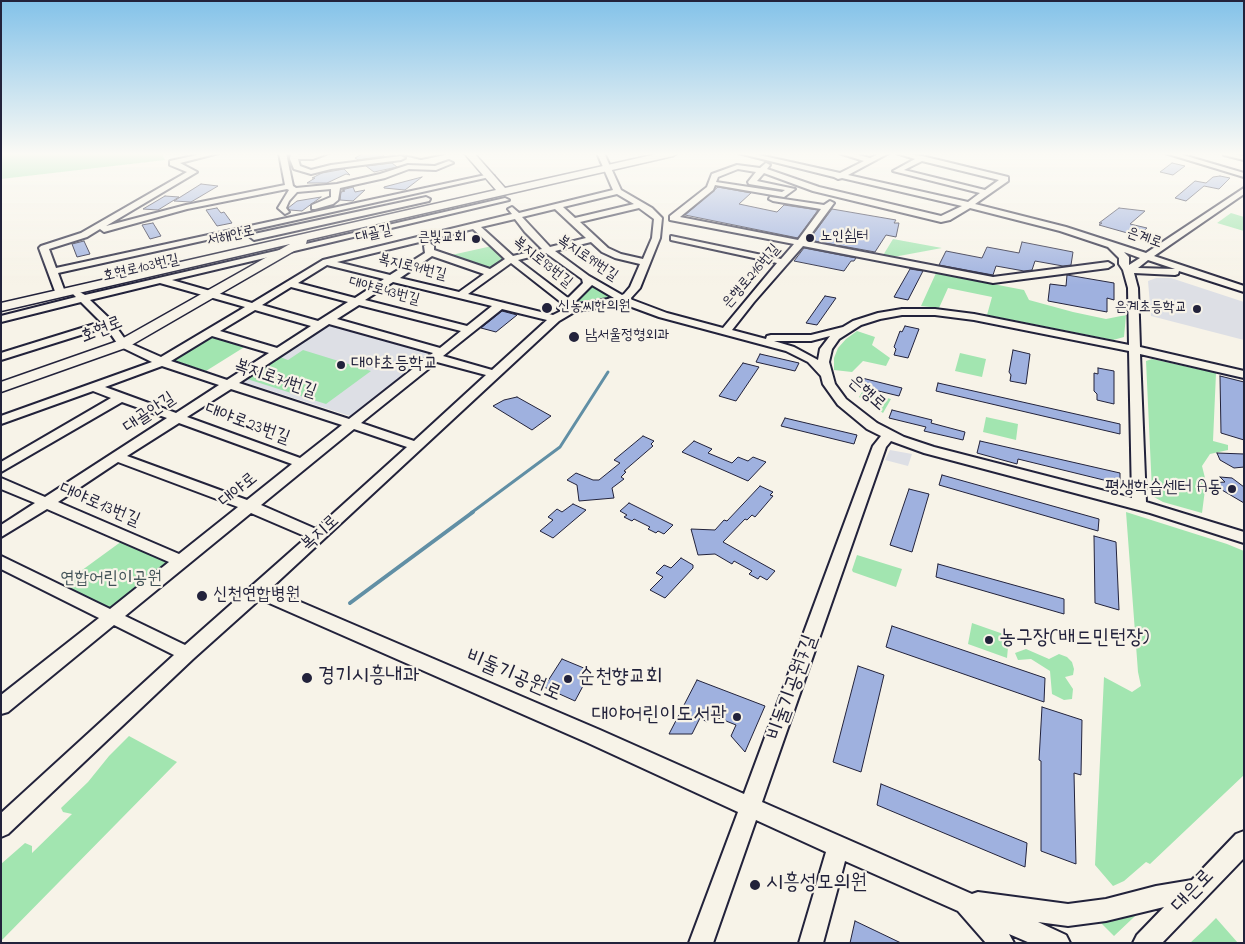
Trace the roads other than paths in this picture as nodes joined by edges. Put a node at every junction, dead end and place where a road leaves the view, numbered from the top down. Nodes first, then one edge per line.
1 (150, 197) edge
2 (241, 197) edge
3 (287, 197) edge
4 (335, 197) edge
5 (393, 197) edge
6 (433, 197) edge
7 (484, 197) edge
8 (505, 197) edge
9 (593, 197) edge
10 (628, 197) edge
11 (700, 197) edge
12 (777, 197) edge
13 (850, 197) edge
14 (934, 197) edge
15 (979, 197) edge
16 (1234, 197) edge
17 (640, 205) junction
18 (969, 205) junction
19 (557, 206) junction
20 (315, 207) dead end
21 (285, 212) dead end
22 (517, 215) junction
23 (416, 216) junction
24 (574, 221) junction
25 (475, 226) junction
26 (84, 235) junction
27 (252, 237) dead end
28 (429, 237) junction
29 (319, 238) junction
30 (674, 238) dead end
31 (592, 240) junction
32 (801, 242) junction
33 (1103, 242) junction
34 (289, 250) junction
35 (548, 250) junction
36 (431, 253) junction
37 (1147, 256) junction
38 (511, 259) junction
39 (326, 262) junction
40 (645, 262) junction
41 (784, 262) junction
42 (1108, 265) dead end
43 (1128, 270) junction
44 (52, 271) junction
45 (492, 273) junction
46 (141, 274) junction
47 (1203, 275) junction
48 (586, 278) junction
49 (393, 279) junction
50 (159, 280) junction
51 (290, 284) junction
52 (1244, 289) edge
53 (60, 292) junction
54 (78, 294) junction
55 (210, 295) junction
56 (461, 295) junction
57 (623, 299) junction
58 (359, 300) junction
59 (568, 302) junction
60 (500, 305) junction
61 (254, 306) junction
62 (1, 307) edge
63 (1, 318) edge
64 (555, 319) junction
65 (108, 323) junction
66 (324, 323) junction
67 (470, 330) junction
68 (844, 330) junction
69 (726, 331) junction
70 (212, 332) junction
71 (741, 335) junction
72 (123, 344) junction
73 (1134, 350) junction
74 (278, 352) junction
75 (440, 355) junction
76 (1, 357) edge
77 (162, 362) junction
78 (824, 373) junction
79 (494, 374) junction
80 (1244, 375) edge
81 (230, 384) junction
82 (1, 387) edge
83 (94, 387) junction
84 (121, 397) junction
85 (177, 418) junction
86 (1, 420) edge
87 (353, 425) junction
88 (889, 435) junction
89 (417, 446) junction
90 (119, 458) junction
91 (304, 464) junction
92 (1, 468) edge
93 (1, 483) edge
94 (46, 504) junction
95 (1139, 505) junction
96 (251, 507) junction
97 (1, 532) edge
98 (318, 536) junction
99 (1244, 538) edge
100 (1, 562) edge
101 (183, 562) junction
102 (258, 591) junction
103 (112, 618) junction
104 (187, 654) junction
105 (3, 703) edge
106 (750, 807) junction
107 (1, 827) edge
108 (1244, 842) edge
109 (838, 847) junction
110 (1196, 890) junction
111 (962, 901) junction
112 (701, 943) edge
113 (811, 943) edge
114 (1002, 943) edge
115 (1058, 943) edge
116 (1145, 943) edge

1 - 26 street
2 - 26 street
3 - 21 street
4 - 20 street
5 - 44 street
6 - 27 street
7 - 23 main road, 서해안로
8 - 22 street, 복지로99번길
9 - 19 street, 대골길
10 - 17 street
11 - 32 street
12 - 32 street, 은행로216번길
13 - 18 street
14 - 18 street, 은계로
15 - 18 street
16 - 37 street
17 - 24 street
17 - 40 street
18 - 33 street, 은계로
19 - 22 street, 대골길
19 - 24 street
22 - 25 street, 대골길
22 - 35 street, 복지로99번길
23 - 28 street
23 - 29 main road, 서해안로
24 - 31 street
25 - 28 street, 대골길
25 - 38 street, 복지로93번길
26 - 44 street
28 - 36 street
28 - 39 street, 대골길
29 - 34 main road, 호현로
29 - 39 street
29 - 46 main road, 서해안로
30 - 41 street
31 - 35 street
31 - 40 street
32 - 41 street, 은행로216번길
32 - 42 street
33 - 37 street, 은계로
33 - 43 street
34 - 50 street, 호현로103번길
34 - 55 main road, 호현로
35 - 38 street
35 - 48 street, 복지로99번길
36 - 45 street
36 - 49 street, 대골안길
37 - 43 street
37 - 47 street, 은계로
38 - 45 street, 복지로91번길
38 - 59 street, 복지로93번길
39 - 49 street, 복지로91번길
39 - 51 street, 대골길
40 - 57 street
41 - 69 street, 은행로216번길
43 - 47 street
43 - 73 street
44 - 53 street
45 - 56 street, 복지로91번길
46 - 50 street
46 - 54 main road, 서해안로
47 - 52 street, 은계로
48 - 57 street, 복지로99번길
48 - 59 street
49 - 56 street, 복지로91번길
49 - 58 street, 대골안길
50 - 54 street, 호현로103번길
50 - 55 street
51 - 58 street, 대야로43번길
51 - 61 street, 대골길
53 - 54 main road, 서해안로
53 - 62 main road, 서해안로
54 - 63 street, 호현로103번길
54 - 65 street
55 - 61 street
55 - 72 main road, 호현로
56 - 60 street, 복지로91번길
57 - 64 street, 복지로
57 - 69 street, 은행로216번길
58 - 66 street, 대골안길
58 - 67 street, 대야로43번길
59 - 64 street
60 - 64 street, 복지로91번길
60 - 67 street, 대야로
61 - 66 street
61 - 70 street, 대골길
64 - 79 street, 복지로
65 - 72 street
65 - 76 street
66 - 74 street, 대골안길
66 - 75 street
67 - 75 street, 대야로
68 - 71 street
68 - 73 street, 은행로
68 - 78 street, 은행로
69 - 71 street, 은행로216번길
70 - 74 street
70 - 77 street, 대골길
71 - 78 street
72 - 77 street, 복지로71번길
72 - 82 main road, 호현로
73 - 80 street, 은행로
73 - 95 street
74 - 81 street, 대골안길
75 - 79 street
75 - 87 street, 대야로
77 - 81 street, 복지로71번길
77 - 83 street, 대골길
78 - 88 street, 은행로
79 - 89 street, 복지로
81 - 85 street, 대골안길
81 - 87 street, 복지로71번길
83 - 84 street, 대야로23번길
83 - 86 street, 대골길
84 - 85 street, 대야로23번길
84 - 92 street
85 - 90 street, 대골안길
85 - 91 street, 대야로23번길
87 - 89 street, 복지로71번길
87 - 91 street, 대야로
88 - 95 street, 은행로
88 - 106 street, 비둘기공원7길
89 - 98 street, 복지로
90 - 94 street, 대골안길
90 - 96 street
91 - 96 street, 대야로
93 - 94 street, 대야로13번길
94 - 97 street, 대골안길
94 - 101 street, 대야로13번길
95 - 99 street, 은행로
96 - 98 street
96 - 101 street, 대야로
98 - 102 street, 복지로
100 - 103 street
101 - 103 street, 대야로
102 - 104 street, 복지로
102 - 106 street, 비둘기공원로
103 - 104 street
103 - 105 street, 대야로
104 - 107 street, 복지로
106 - 109 street, 비둘기공원로
106 - 112 street, 비둘기공원7길
108 - 110 street, 대은로
109 - 111 street, 비둘기공원로
109 - 113 street
110 - 111 street
110 - 116 street, 대은로
111 - 114 street
111 - 115 street, 비둘기공원로

